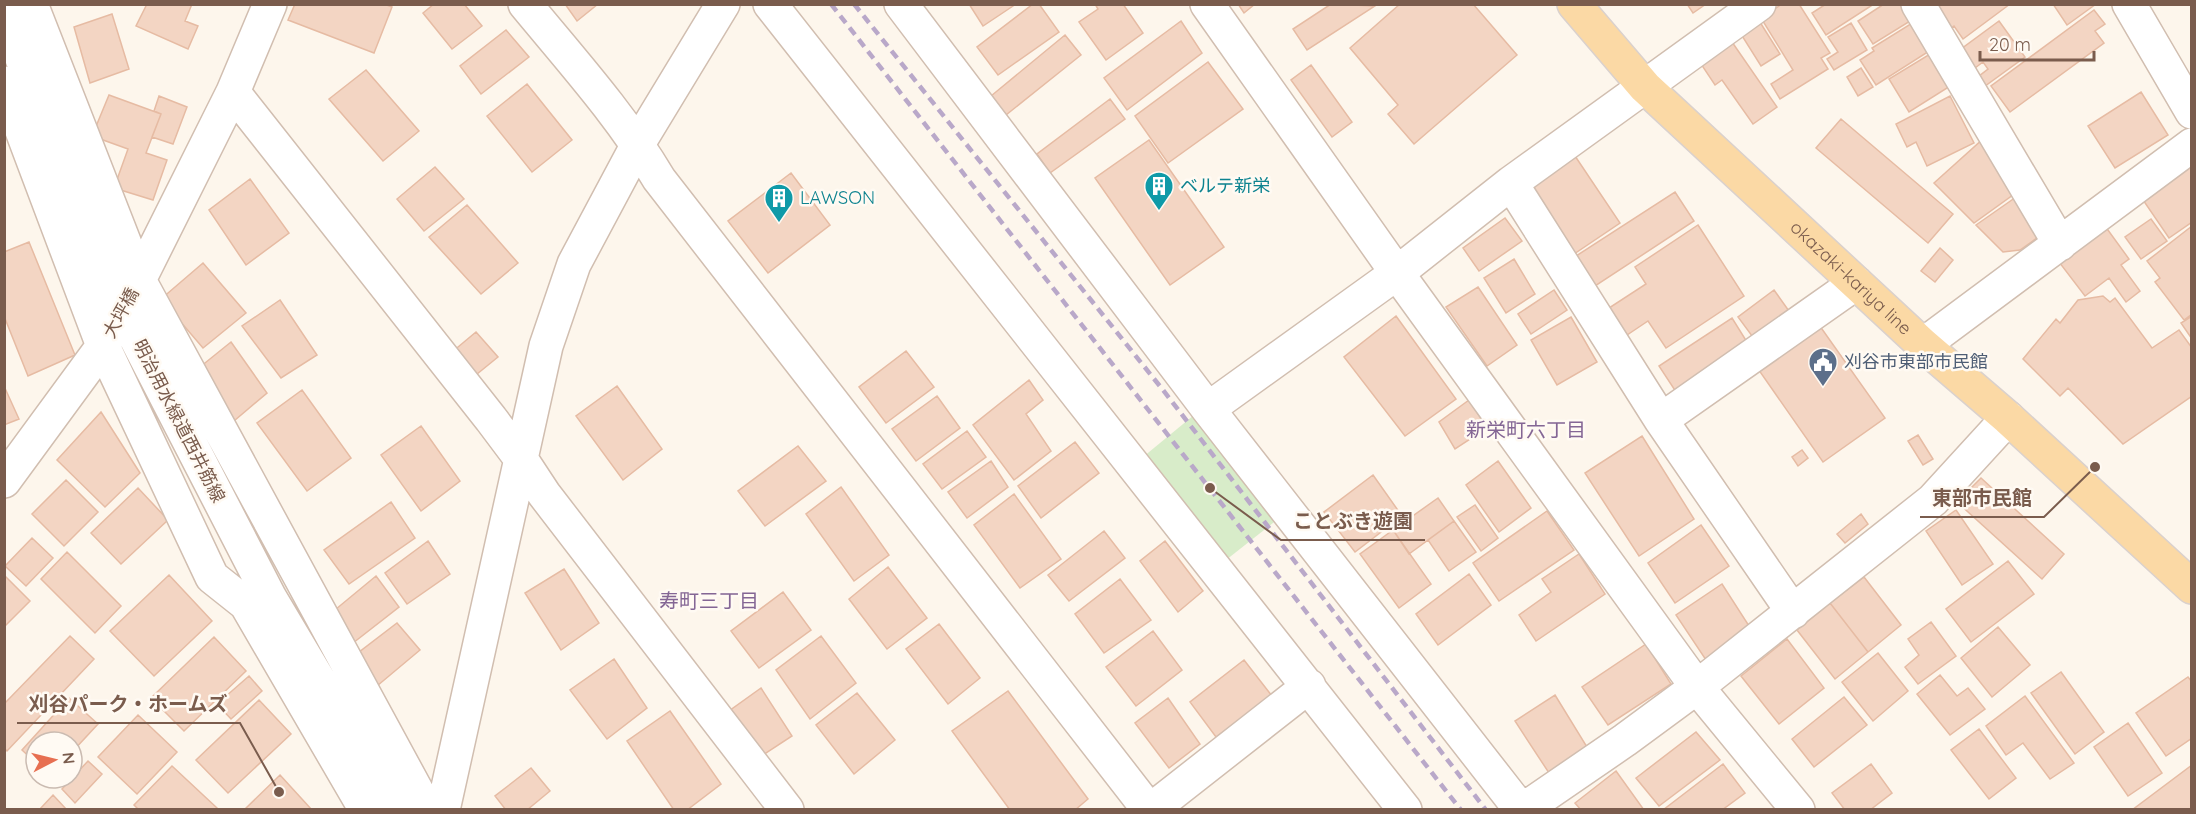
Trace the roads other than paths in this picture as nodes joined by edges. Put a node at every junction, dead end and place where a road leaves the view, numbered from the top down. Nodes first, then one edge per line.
1 (32, 4) edge
2 (270, 4) edge
3 (525, 4) edge
4 (723, 4) edge
5 (770, 4) edge
6 (901, 4) edge
7 (1207, 4) edge
8 (1575, 4) edge
9 (1759, 4) edge
10 (1918, 4) edge
11 (2129, 4) edge
12 (4, 13) edge
13 (4, 83) edge
14 (1645, 87) junction
15 (233, 92) junction
16 (2192, 112) edge
17 (638, 144) junction
18 (2192, 145) edge
19 (1511, 183) junction
20 (2060, 244) junction
21 (1397, 273) junction
22 (139, 280) junction
23 (1856, 283) junction
24 (122, 311) junction
25 (1923, 345) junction
26 (103, 346) junction
27 (1208, 409) junction
28 (2008, 418) junction
29 (1661, 420) junction
30 (521, 459) junction
31 (4, 481) edge
32 (2192, 587) edge
33 (1793, 612) junction
34 (1310, 686) junction
35 (1697, 687) junction
36 (366, 810) edge
37 (396, 810) edge
38 (428, 810) edge
39 (443, 810) edge
40 (787, 810) edge
41 (1150, 810) edge
42 (1405, 810) edge
43 (1522, 810) edge
44 (1798, 810) edge

1 - 22 street
2 - 15 street, 大坪橋
3 - 17 street
4 - 17 street
5 - 34 street
6 - 27 street
7 - 21 street
8 - 14 main road, okazaki-kariya line
9 - 14 street
10 - 20 street
11 - 16 street
12 - 24 street, 明治用水緑道西井筋線
13 - 26 street
14 - 19 street
14 - 23 main road, okazaki-kariya line
15 - 22 street, 大坪橋
15 - 30 street
17 - 30 street
17 - 41 street
18 - 20 street
19 - 21 street
19 - 29 street
20 - 25 street
21 - 27 street
21 - 35 street
22 - 24 street, 大坪橋
22 - 38 street
23 - 25 main road, okazaki-kariya line
23 - 29 street
24 - 26 street, 大坪橋
24 - 37 street, 明治用水緑道西井筋線
25 - 28 main road, okazaki-kariya line
26 - 31 street, 大坪橋
26 - 36 street
27 - 43 street
28 - 32 main road, okazaki-kariya line
28 - 33 street
29 - 33 street
30 - 39 street
30 - 40 street
33 - 35 street
34 - 41 street
34 - 42 street
35 - 43 street
35 - 44 street

